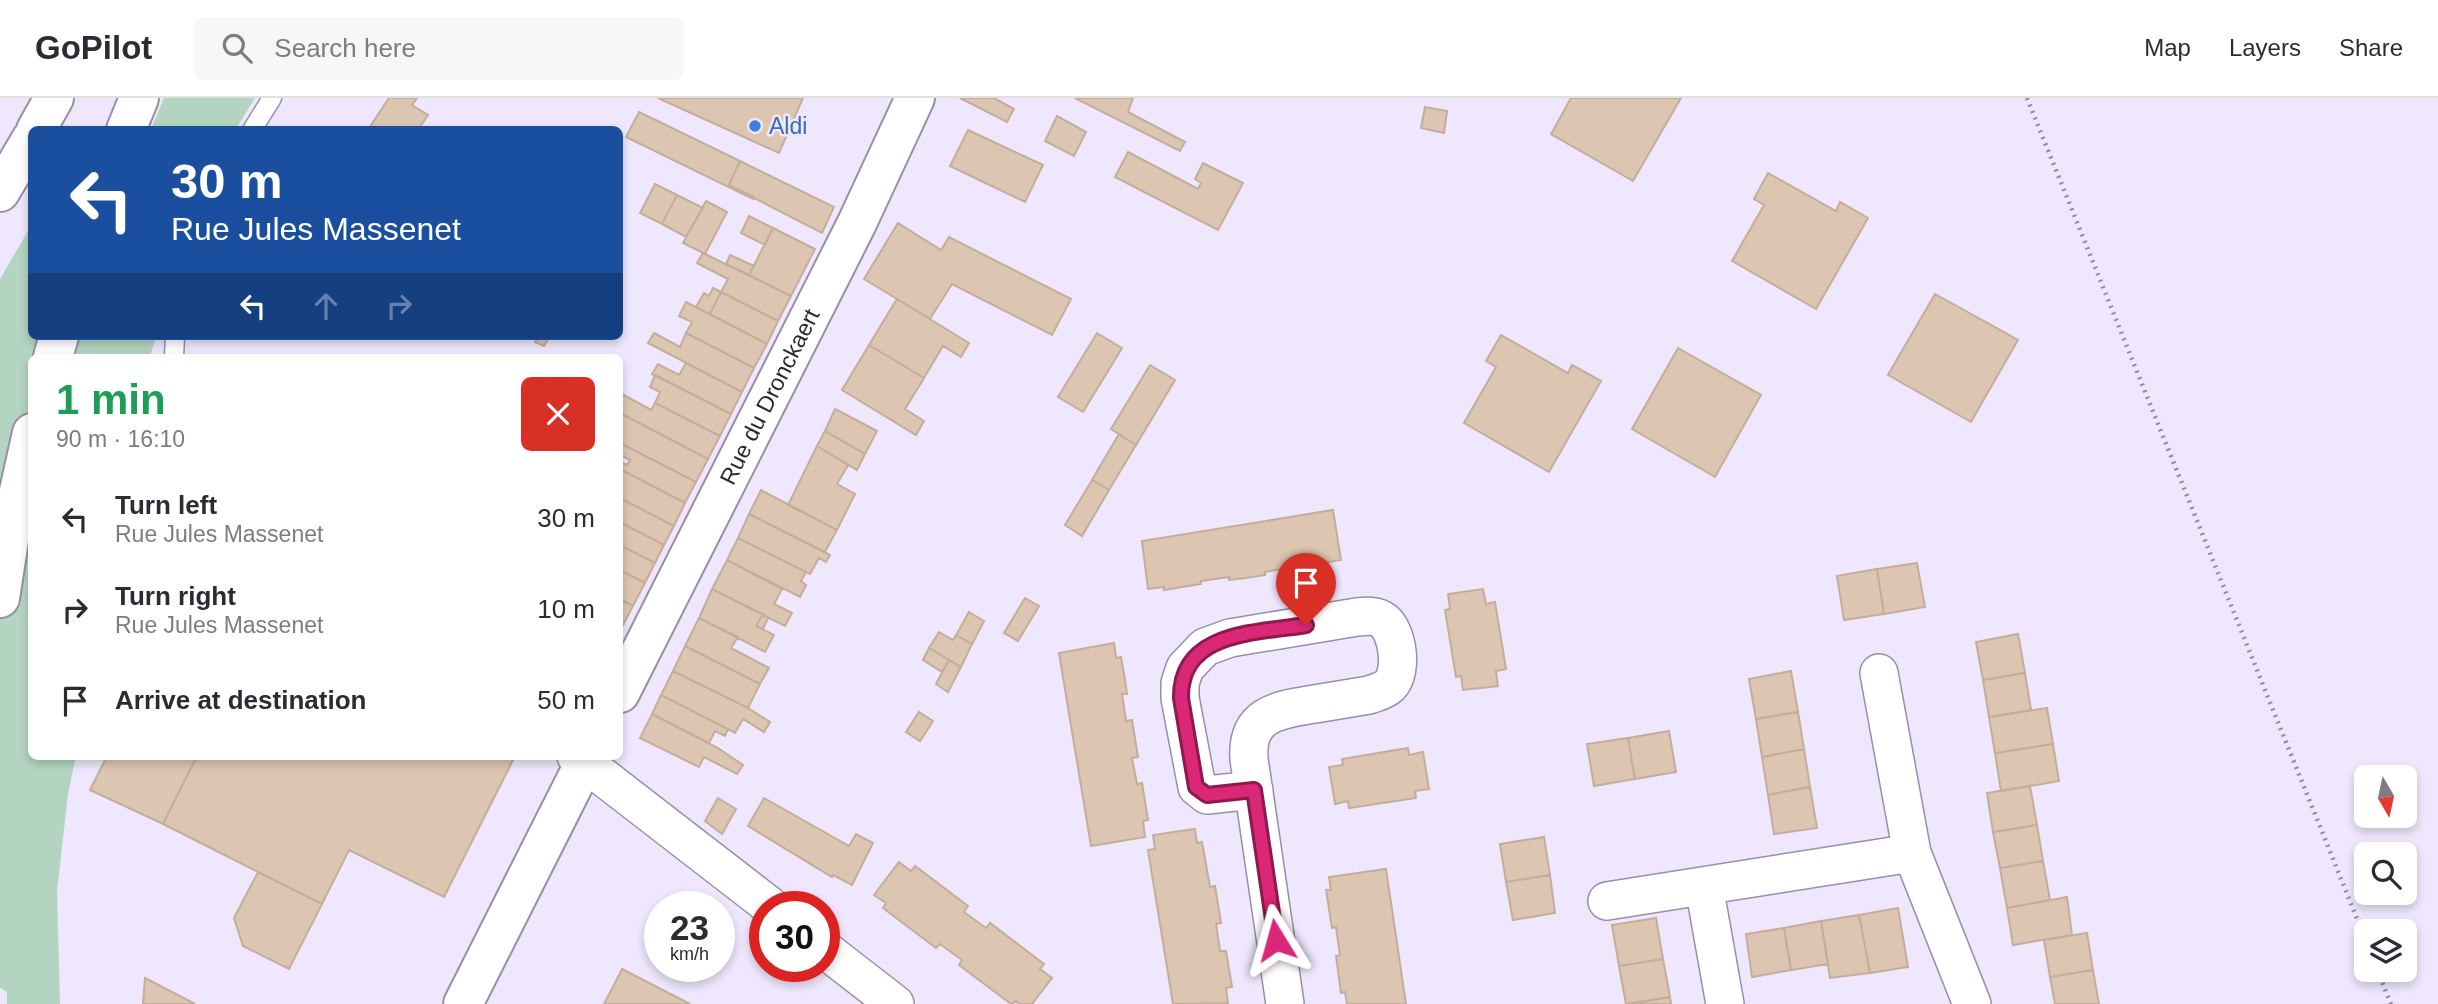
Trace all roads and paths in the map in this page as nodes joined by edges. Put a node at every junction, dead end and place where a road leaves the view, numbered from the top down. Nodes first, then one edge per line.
1 (54, 98) edge
2 (139, 98) edge
3 (272, 98) edge
4 (915, 98) edge
5 (2027, 98) edge
6 (38, 126) edge
7 (128, 126) edge
8 (254, 126) edge
9 (28, 145) edge
10 (0, 192) edge
11 (28, 451) edge
12 (0, 598) edge
13 (1879, 673) dead end
14 (623, 687) edge
15 (582, 760) edge
16 (586, 760) edge
17 (1254, 790) junction
18 (1912, 853) junction
19 (1704, 886) junction
20 (751, 891) edge
21 (1607, 901) dead end
22 (2357, 919) edge
23 (840, 961) edge
24 (2382, 982) edge
25 (463, 1004) edge
26 (895, 1004) edge
27 (1285, 1004) edge
28 (1725, 1004) edge
29 (1972, 1004) edge
30 (2391, 1004) edge

1 - 6 main road
2 - 7 main road
3 - 8 lane
4 - 14 main road, Rue du Dronckaert
5 - 22 path
9 - 10 main road
11 - 12 main road
13 - 18 street
15 - 25 main road
16 - 20 street
17 - 17 street
17 - 27 street
18 - 19 street
18 - 29 street
19 - 21 street
19 - 28 street
23 - 26 street
24 - 30 path

